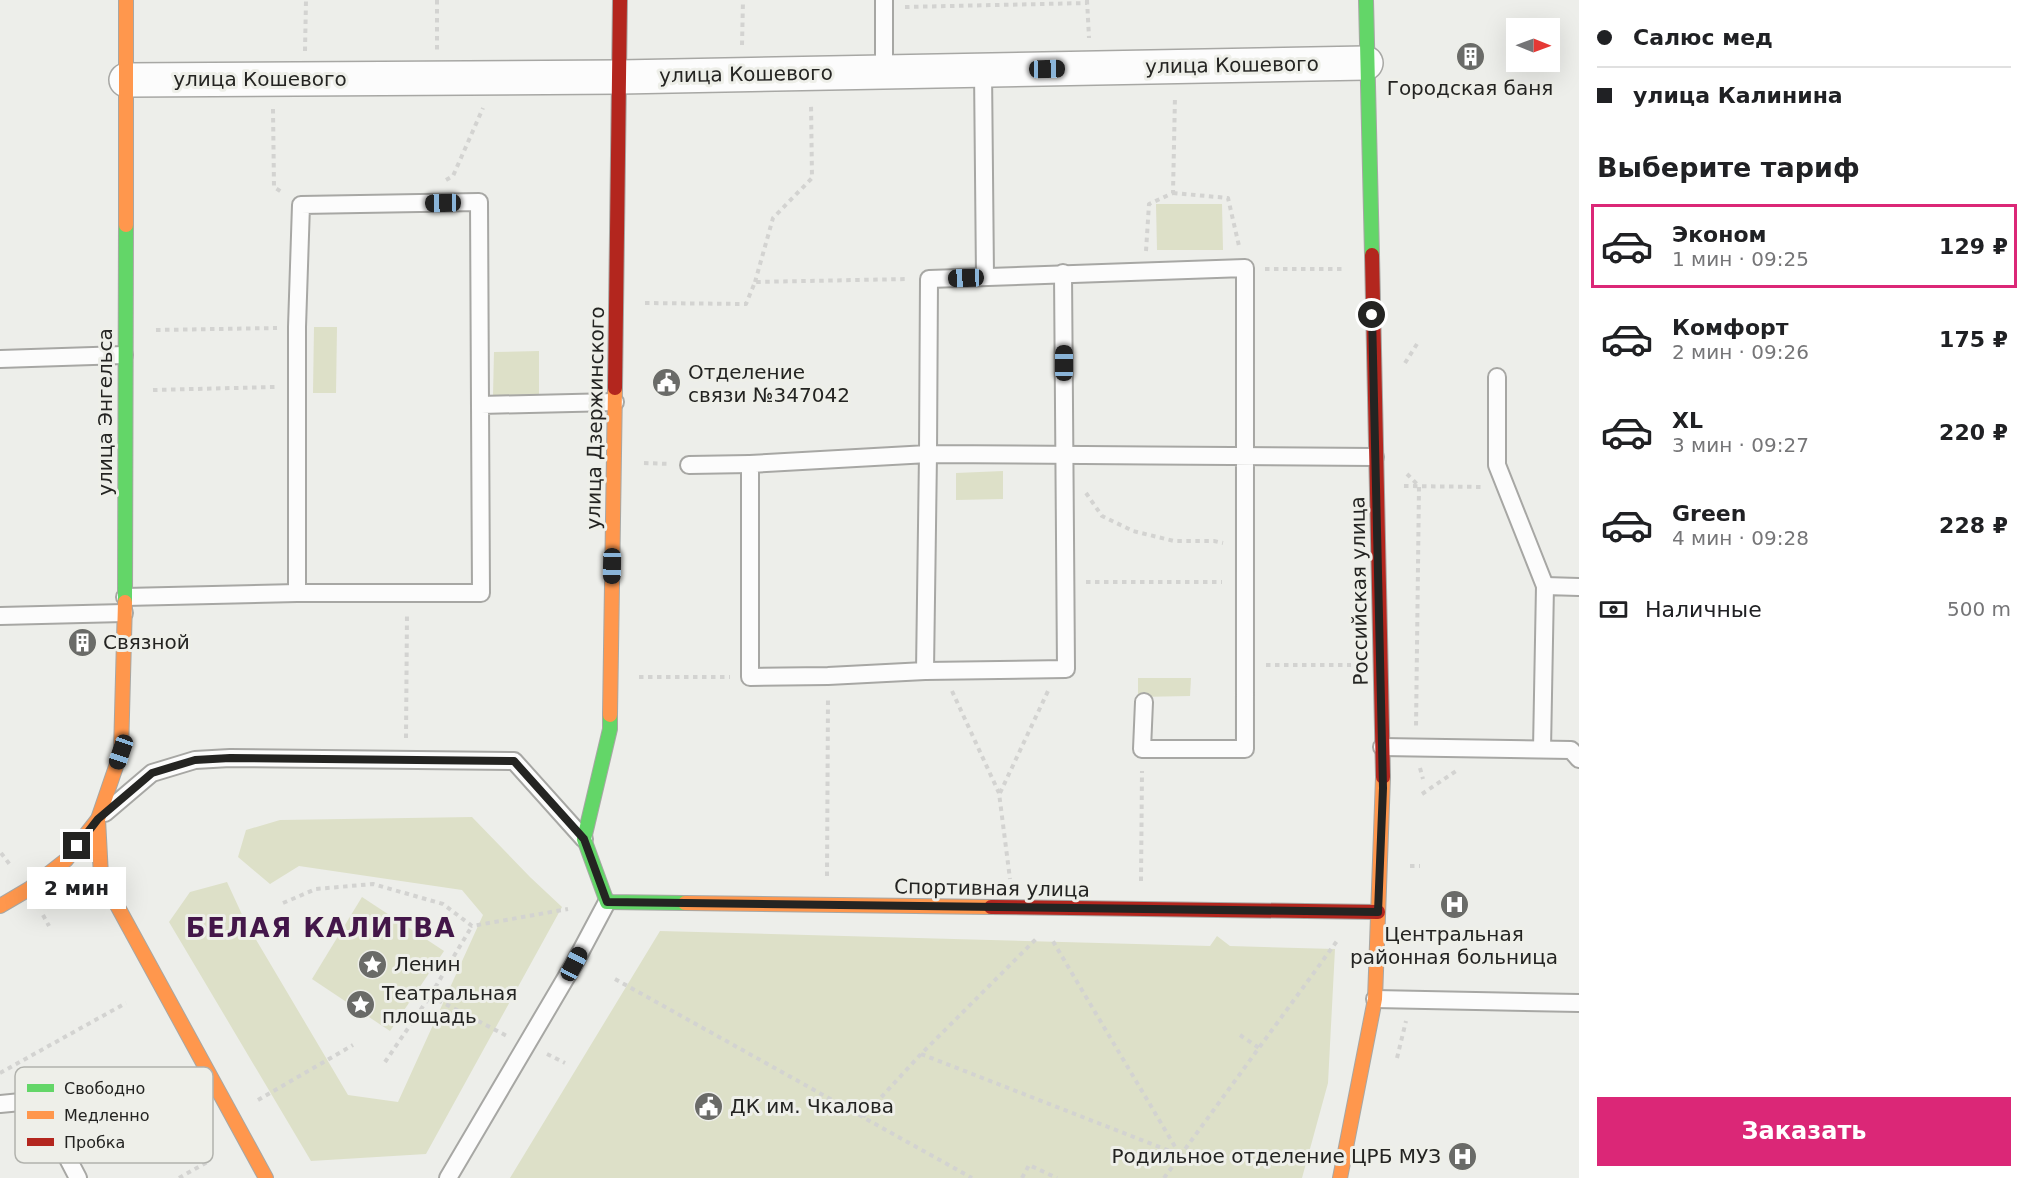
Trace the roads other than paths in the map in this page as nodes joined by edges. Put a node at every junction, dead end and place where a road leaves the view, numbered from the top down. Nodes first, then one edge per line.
1 (620, 0) edge
2 (1366, 0) edge
3 (125, 1) edge
4 (884, 4) edge
5 (1366, 63) junction
6 (983, 70) junction
7 (884, 72) junction
8 (620, 77) junction
9 (126, 80) junction
10 (1063, 273) junction
11 (985, 277) junction
12 (124, 355) junction
13 (0, 359) edge
14 (1497, 377) dead end
15 (615, 402) junction
16 (480, 405) junction
17 (928, 454) junction
18 (1376, 457) junction
19 (1065, 458) junction
20 (1245, 458) junction
21 (750, 464) junction
22 (689, 465) road end
23 (1545, 586) junction
24 (1579, 587) edge
25 (297, 593) junction
26 (124, 605) junction
27 (0, 616) edge
28 (925, 671) junction
29 (1144, 702) dead end
30 (1382, 747) junction
31 (1542, 749) junction
32 (1576, 753) edge
33 (98, 819) junction
34 (584, 839) junction
35 (607, 902) junction
36 (0, 906) edge
37 (1378, 912) junction
38 (1375, 999) junction
39 (1579, 1003) edge
40 (205, 1067) edge
41 (213, 1081) edge
42 (15, 1103) edge
43 (0, 1104) edge
44 (70, 1163) edge
45 (78, 1178) edge
46 (266, 1178) edge
47 (448, 1178) edge
48 (1340, 1178) edge

1 - 8 street, улица Дзержинского
2 - 5 street, Российская улица
3 - 9 street, улица Энгельса
4 - 7 lane
5 - 6 street, улица Кошевого
5 - 18 street, Российская улица
6 - 7 street, улица Кошевого
6 - 11 lane
7 - 8 street, улица Кошевого
8 - 9 street, улица Кошевого
8 - 15 street, улица Дзержинского
9 - 12 street, улица Энгельса
10 - 11 lane
10 - 19 lane
10 - 20 lane
11 - 17 lane
12 - 13 lane
12 - 26 street, улица Энгельса
14 - 23 lane
15 - 16 lane
15 - 34 street, улица Дзержинского
16 - 25 lane
16 - 25 lane
17 - 19 lane
17 - 21 lane
17 - 28 lane
18 - 20 lane
18 - 30 street, Российская улица
19 - 20 lane
19 - 28 lane
20 - 29 lane
21 - 22 lane
21 - 28 lane
23 - 24 lane
23 - 31 lane
25 - 26 lane
26 - 27 lane
26 - 33 street, улица Энгельса
30 - 31 lane
30 - 37 street, Российская улица
31 - 32 lane
33 - 34 lane
33 - 36 street
33 - 40 street
34 - 35 street
35 - 37 street, Спортивная улица
35 - 47 lane
37 - 38 street, Российская улица
38 - 39 lane
38 - 48 street, Российская улица
41 - 46 street
42 - 43 lane
44 - 45 lane

